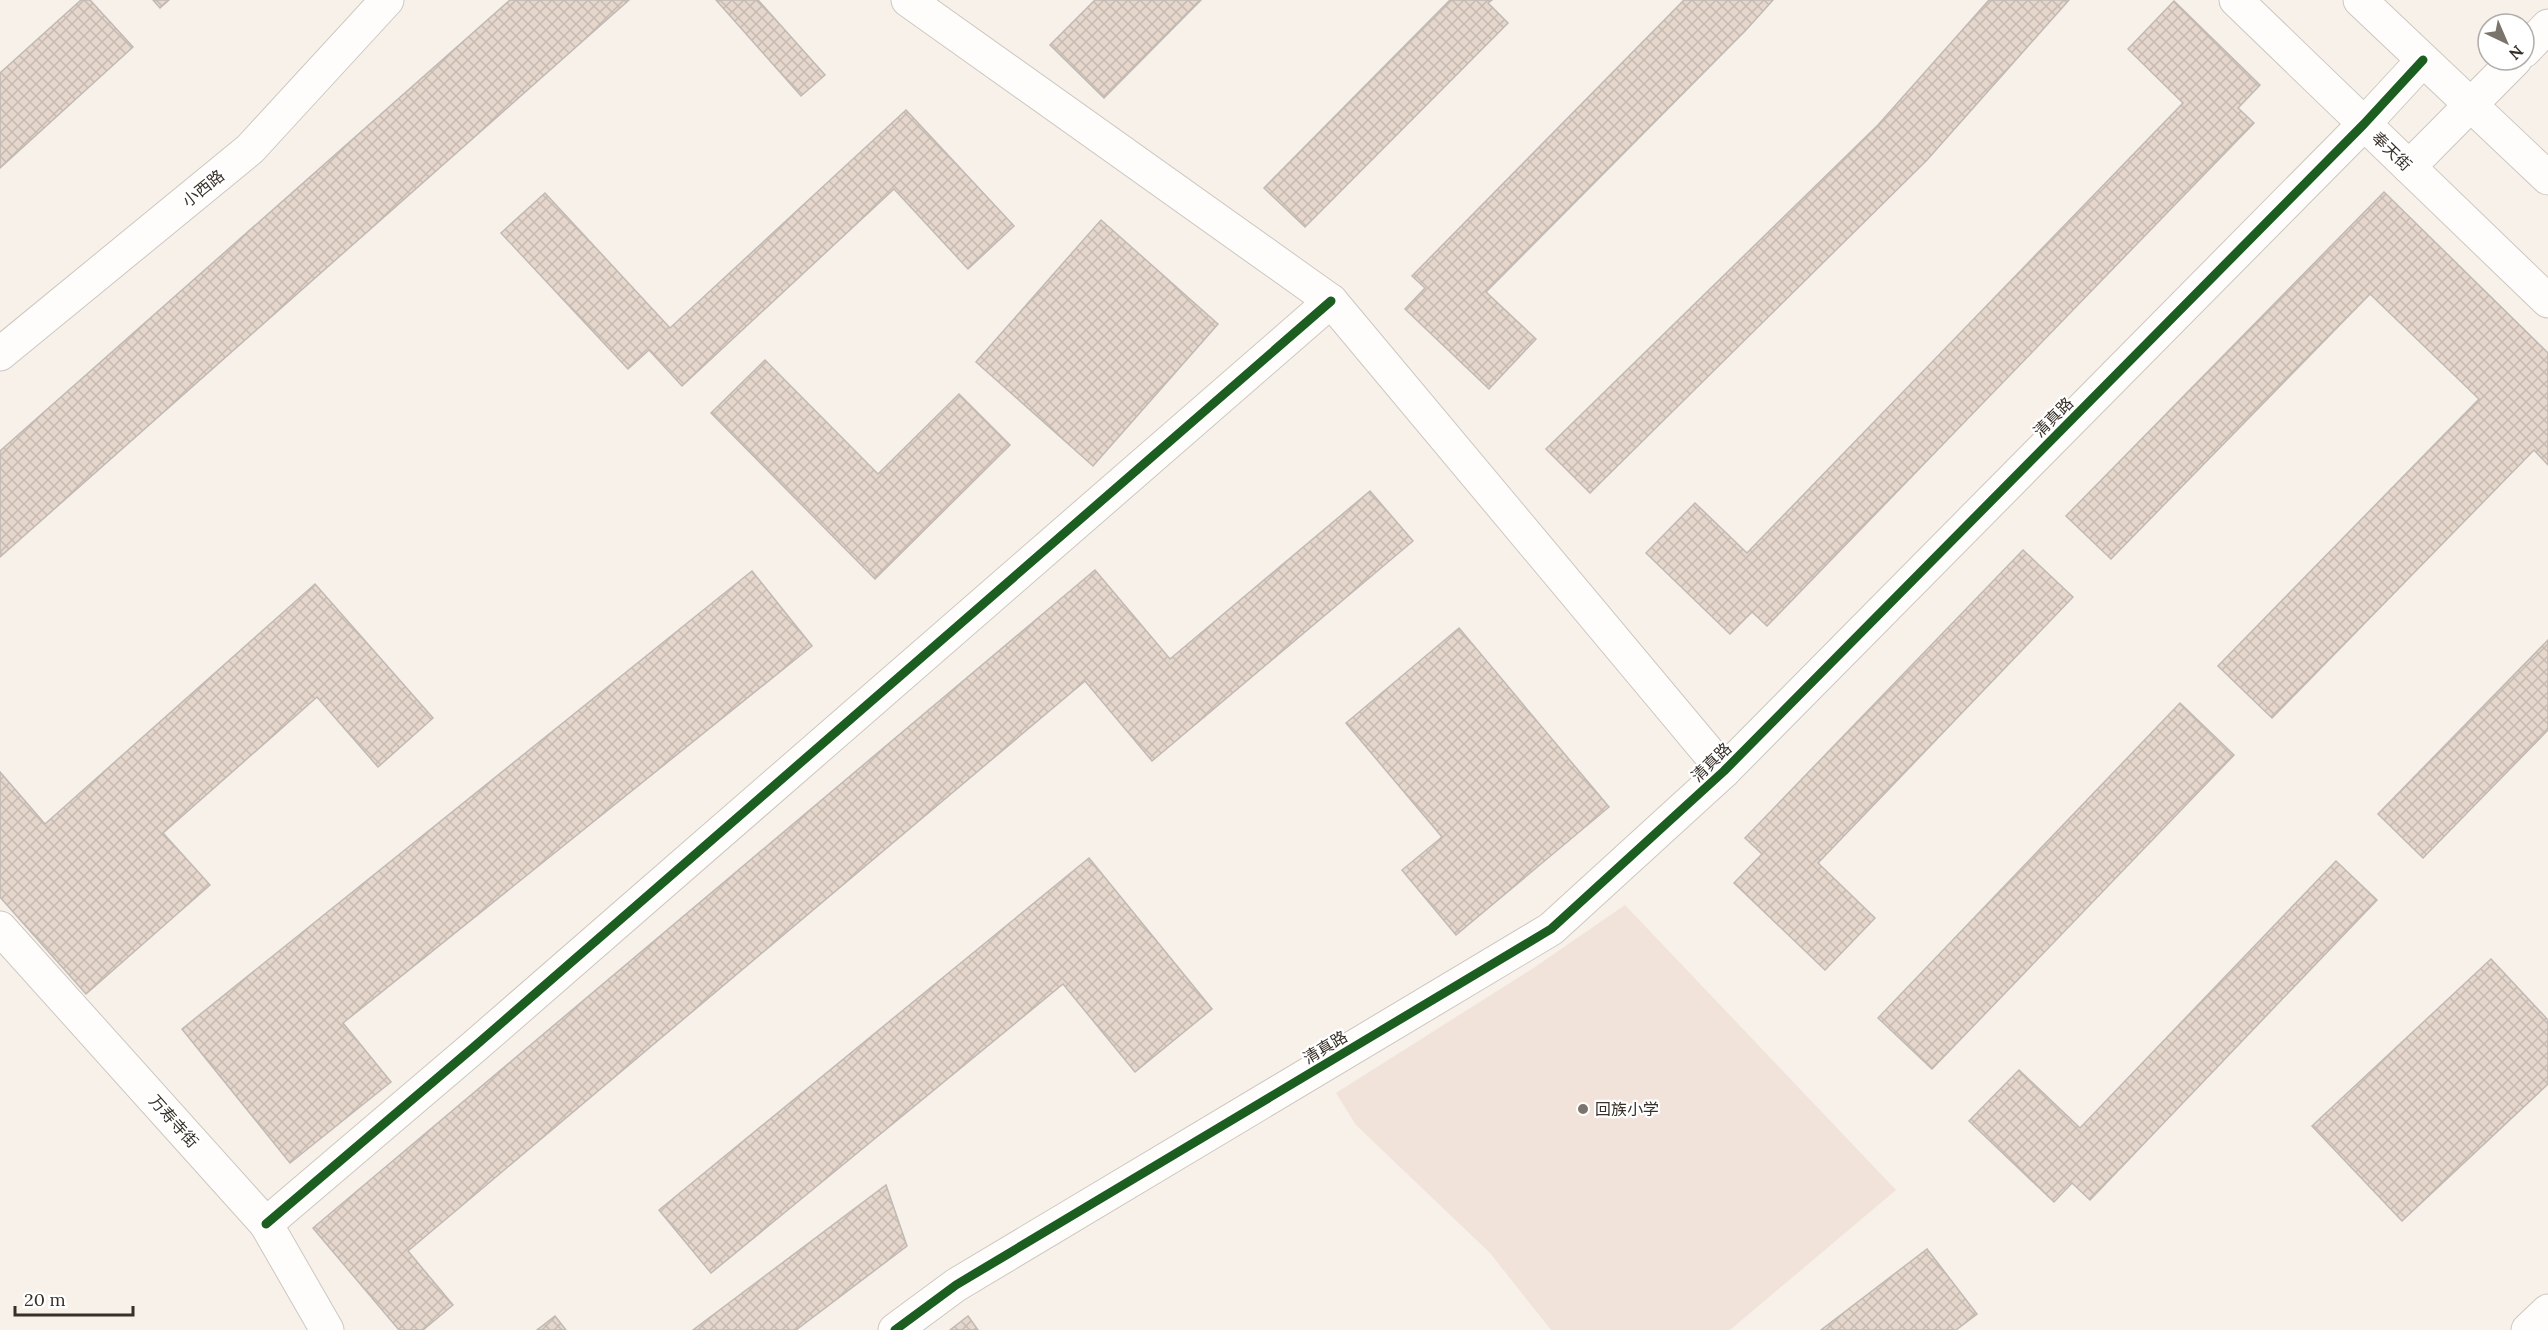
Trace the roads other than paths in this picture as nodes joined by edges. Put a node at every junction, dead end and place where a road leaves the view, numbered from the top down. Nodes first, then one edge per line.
1 (387, 0) edge
2 (908, 0) edge
3 (2236, 0) edge
4 (2360, 0) edge
5 (2548, 26) edge
6 (2536, 38) edge
7 (2423, 60) junction
8 (2503, 72) edge
9 (2471, 105) junction
10 (2364, 124) junction
11 (2409, 167) junction
12 (2548, 178) edge
13 (1332, 301) junction
14 (2548, 301) edge
15 (0, 354) edge
16 (1724, 771) junction
17 (0, 928) edge
18 (266, 1224) junction
19 (2548, 1311) edge
20 (327, 1330) edge
21 (895, 1330) edge
22 (2528, 1330) edge

1 - 15 street, 小西路
2 - 13 street
3 - 10 street, 奉天街
4 - 7 street
5 - 6 street
7 - 9 street
7 - 10 street, 清真路
8 - 9 street
9 - 11 street
9 - 12 street
10 - 11 street, 奉天街
10 - 16 street, 清真路
11 - 14 street, 奉天街
13 - 16 street
13 - 18 street
16 - 21 street, 清真路
17 - 18 street, 万寿寺街
18 - 20 street, 万寿寺街
19 - 22 street

